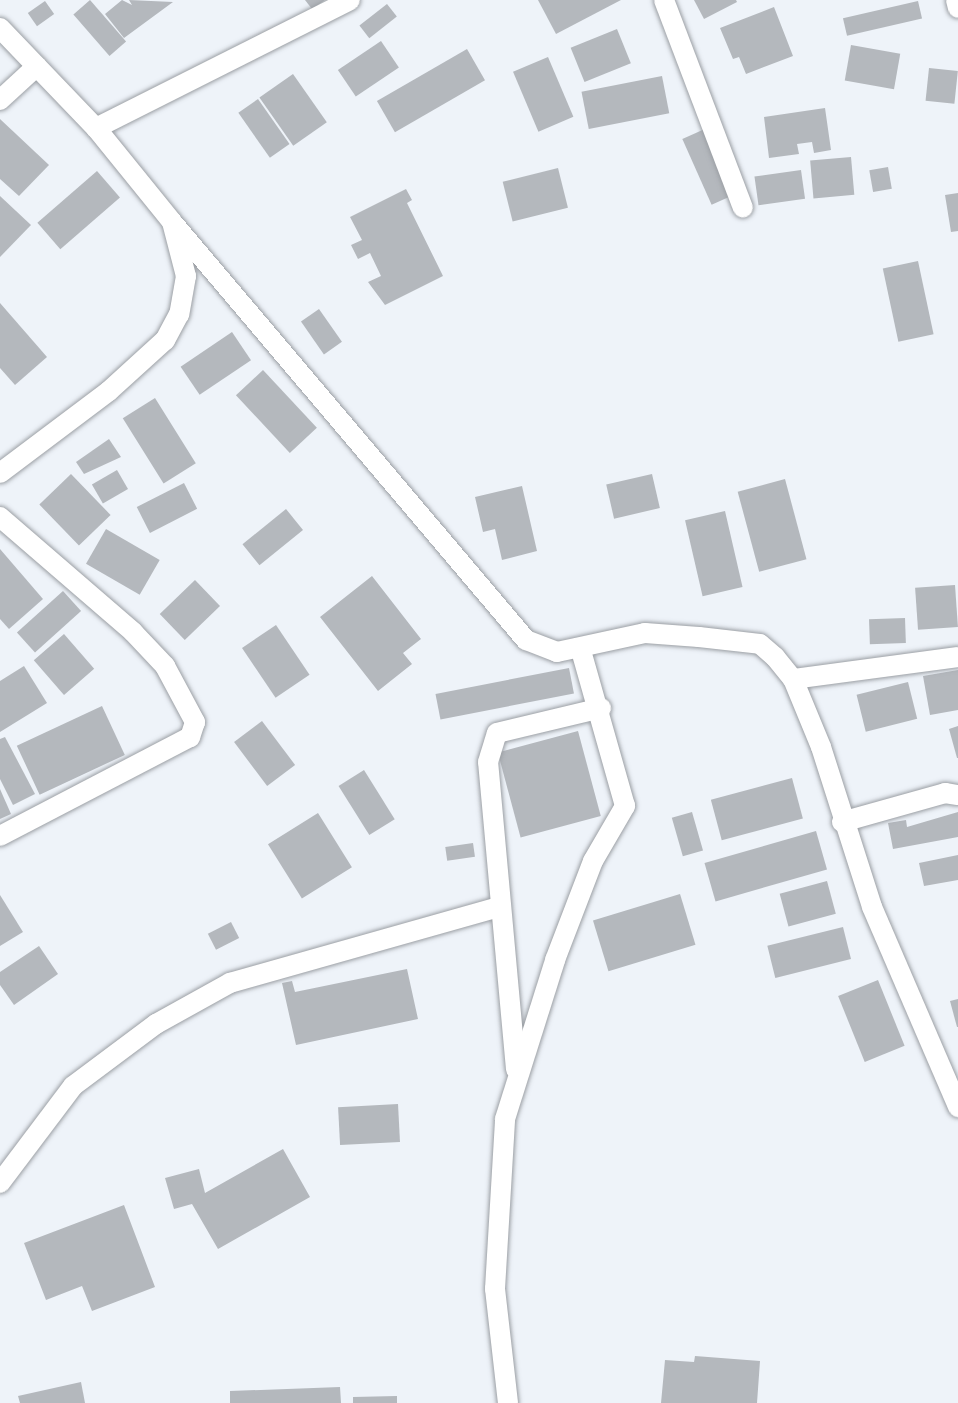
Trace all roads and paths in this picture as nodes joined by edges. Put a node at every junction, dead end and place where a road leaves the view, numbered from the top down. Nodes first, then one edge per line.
1 (350, 0) edge
2 (663, 0) edge
3 (957, 0) edge
4 (958, 8) edge
5 (0, 28) edge
6 (37, 66) junction
7 (0, 100) edge
8 (96, 128) junction
9 (743, 208) dead end
10 (171, 222) junction
11 (0, 473) edge
12 (0, 517) edge
13 (581, 650) junction
14 (958, 657) edge
15 (794, 679) junction
16 (601, 708) junction
17 (958, 795) edge
18 (842, 822) junction
19 (0, 837) edge
20 (498, 907) junction
21 (516, 1077) junction
22 (958, 1107) edge
23 (0, 1183) edge
24 (508, 1403) edge

1 - 8 street
2 - 9 street
3 - 4 street
5 - 6 street
6 - 7 street
6 - 8 street
8 - 10 street
10 - 11 street
10 - 13 street
12 - 19 street
13 - 15 street
13 - 16 street
14 - 15 street
15 - 18 street
16 - 20 street
16 - 21 street
17 - 18 street
18 - 22 street
20 - 21 street
20 - 23 street
21 - 24 street

